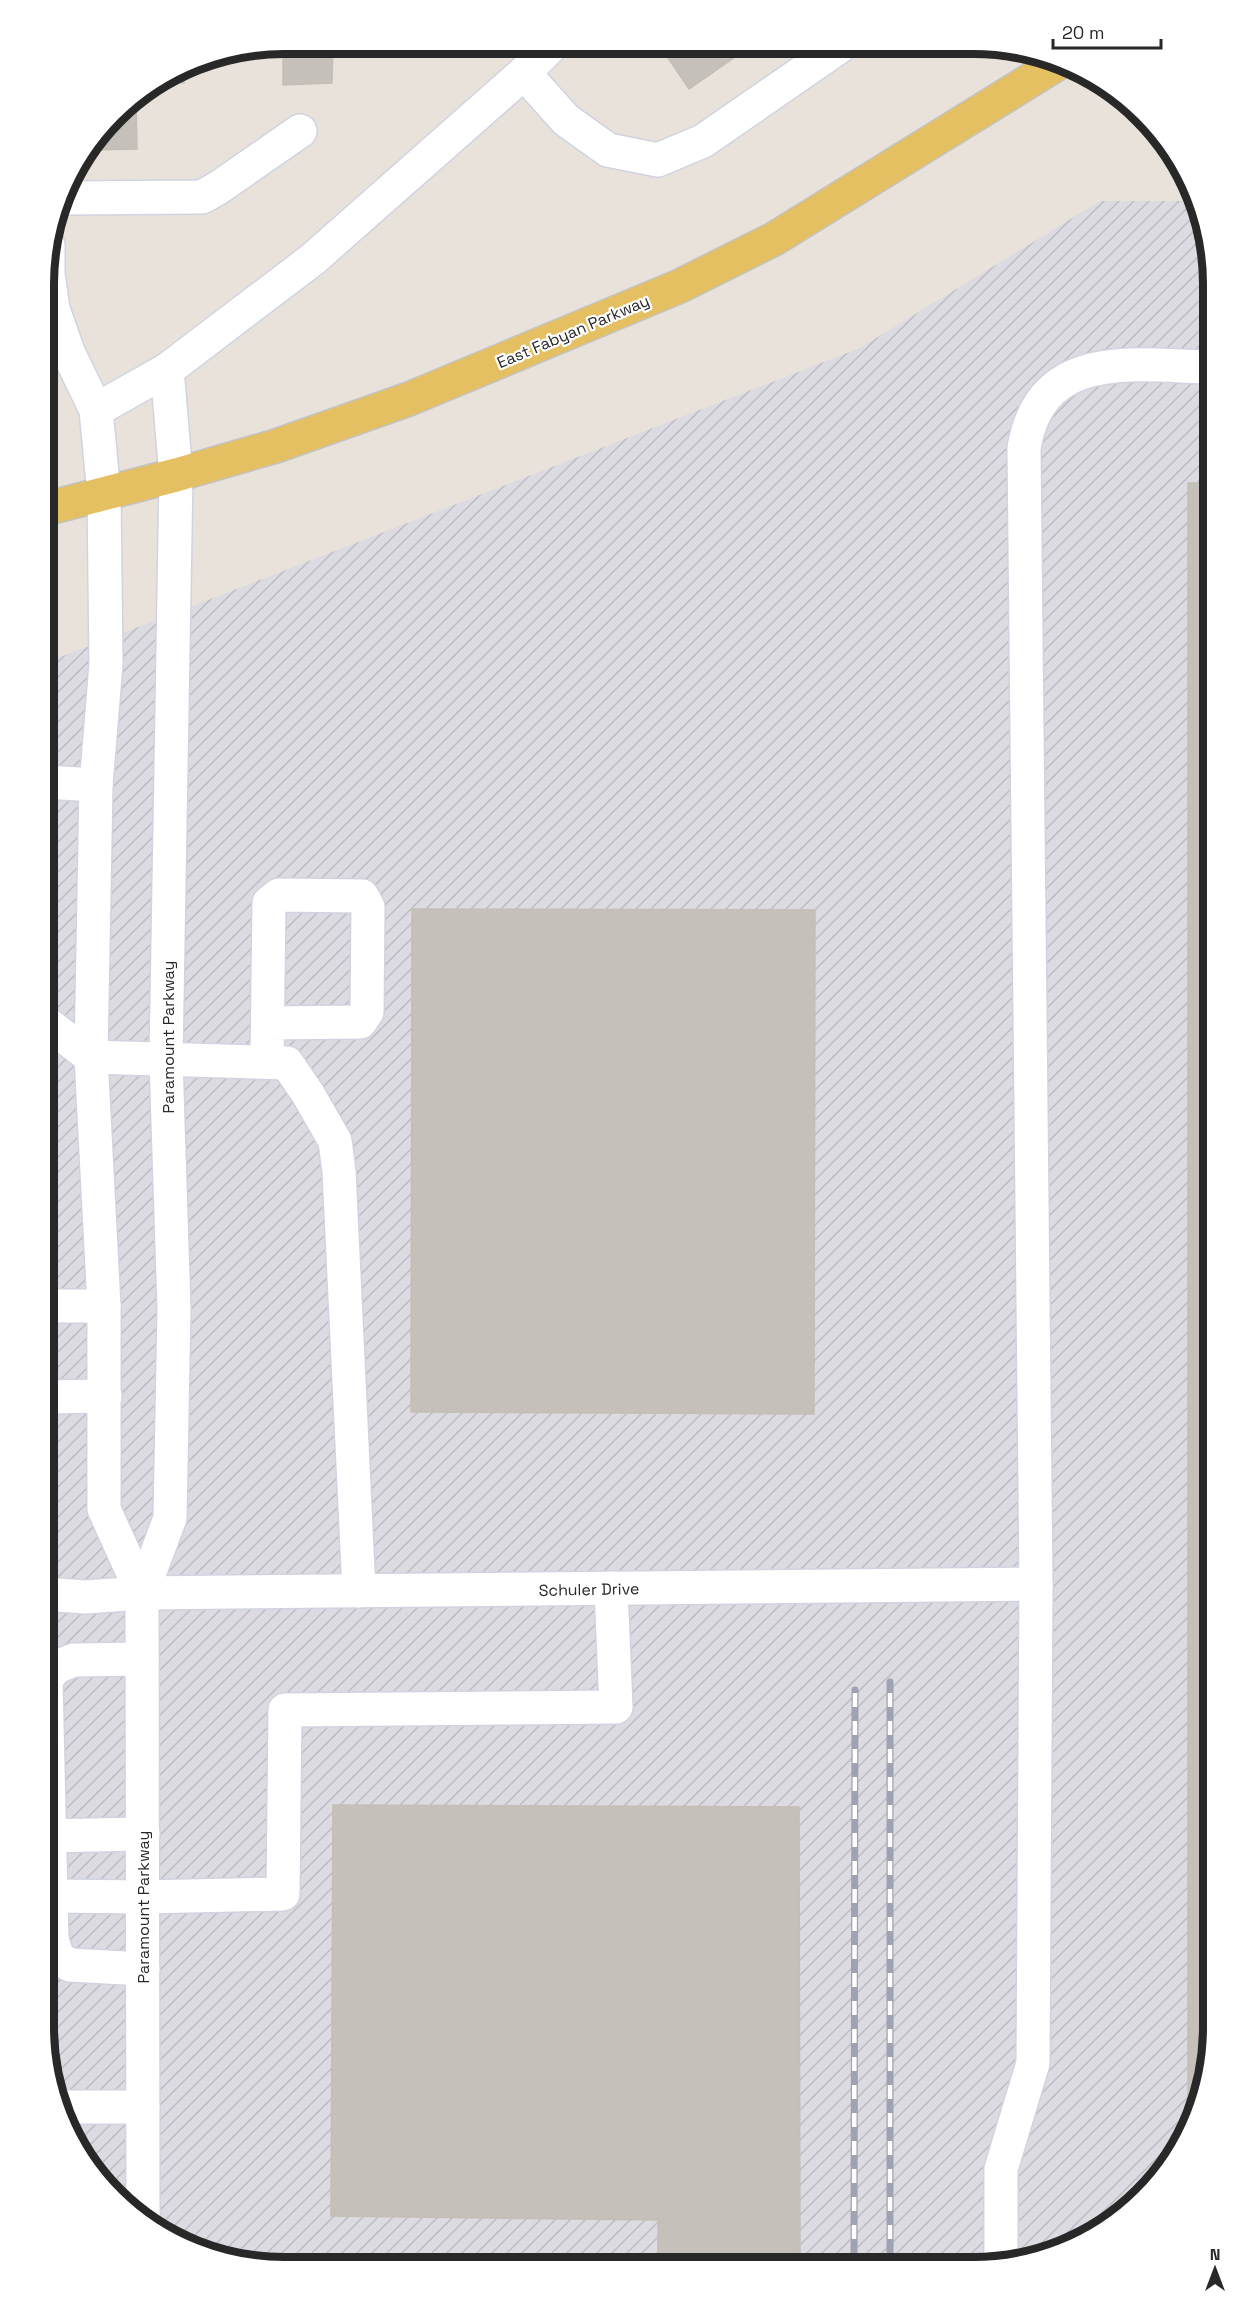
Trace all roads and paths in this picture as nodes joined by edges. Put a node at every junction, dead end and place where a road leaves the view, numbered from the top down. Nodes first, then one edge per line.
1 (543, 54) edge
2 (829, 54) edge
3 (1051, 67) edge
4 (524, 73) junction
5 (300, 131) dead end
6 (70, 198) edge
7 (54, 312) edge
8 (1203, 367) edge
9 (167, 370) junction
10 (96, 410) junction
11 (176, 475) junction
12 (104, 494) junction
13 (54, 506) edge
14 (54, 783) edge
15 (96, 785) junction
16 (268, 1023) junction
17 (54, 1029) edge
18 (91, 1057) junction
19 (166, 1059) junction
20 (267, 1061) junction
21 (54, 1306) edge
22 (104, 1306) junction
23 (105, 1396) junction
24 (54, 1397) edge
25 (1036, 1584) junction
26 (611, 1588) junction
27 (359, 1591) junction
28 (142, 1593) junction
29 (54, 1595) edge
30 (142, 1659) junction
31 (54, 1670) edge
32 (143, 1834) junction
33 (54, 1836) edge
34 (54, 1896) edge
35 (143, 1897) junction
36 (54, 1946) edge
37 (143, 1969) junction
38 (68, 2107) edge
39 (143, 2107) junction
40 (143, 2209) edge
41 (1001, 2255) edge

1 - 4 street
2 - 4 street
3 - 11 main road, East Fabyan Parkway
4 - 9 street
5 - 6 street
7 - 10 street
8 - 25 street
9 - 10 street
9 - 11 street, Paramount Parkway
10 - 12 street, Paramount Parkway
11 - 12 main road, East Fabyan Parkway
11 - 19 street, Paramount Parkway
12 - 13 main road, East Fabyan Parkway
12 - 15 street, Paramount Parkway
14 - 15 street
15 - 18 street, Paramount Parkway
16 - 16 street
16 - 20 street
17 - 18 street
18 - 19 street
18 - 22 street, Paramount Parkway
19 - 20 street
19 - 28 street, Paramount Parkway
20 - 27 street
21 - 22 street
22 - 23 street, Paramount Parkway
23 - 24 street
23 - 28 street, Paramount Parkway
25 - 26 street, Schuler Drive
25 - 41 street
26 - 27 street, Schuler Drive
26 - 35 street
27 - 28 street, Schuler Drive
28 - 29 street, Schuler Drive
28 - 30 street, Paramount Parkway
30 - 31 street
30 - 32 street, Paramount Parkway
32 - 33 street
32 - 35 street, Paramount Parkway
34 - 35 street
35 - 37 street, Paramount Parkway
36 - 37 street
37 - 39 street, Paramount Parkway
38 - 39 street
39 - 40 street, Paramount Parkway

